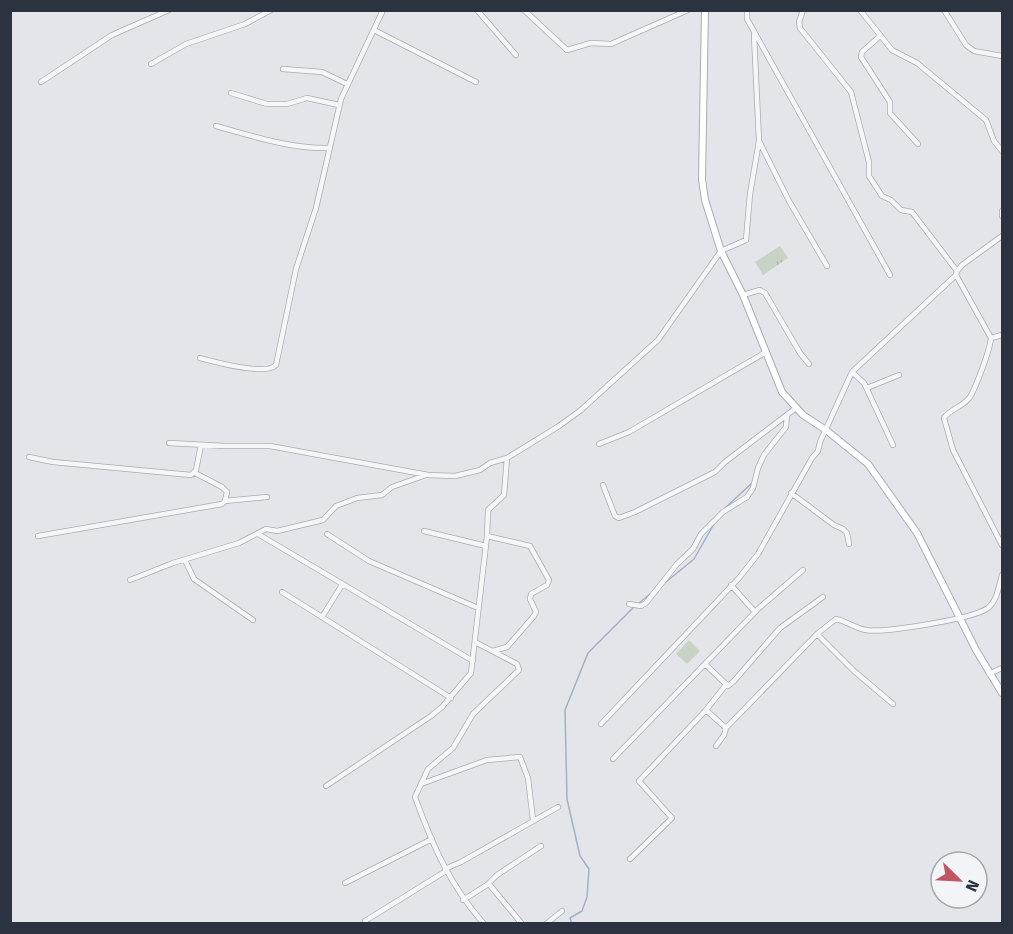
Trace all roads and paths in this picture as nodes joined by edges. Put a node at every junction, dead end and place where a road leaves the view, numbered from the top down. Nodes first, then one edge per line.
1 (169, 10) edge
2 (254, 10) edge
3 (271, 10) edge
4 (383, 10) edge
5 (477, 10) edge
6 (524, 10) edge
7 (688, 10) edge
8 (705, 10) edge
9 (747, 10) edge
10 (804, 10) edge
11 (860, 10) edge
12 (944, 10) edge
13 (258, 18) junction
14 (374, 30) junction
15 (754, 32) junction
16 (880, 36) junction
17 (516, 55) dead end
18 (1002, 56) edge
19 (151, 64) dead end
20 (283, 69) dead end
21 (41, 82) dead end
22 (476, 82) dead end
23 (347, 84) junction
24 (231, 93) dead end
25 (339, 105) junction
26 (216, 126) dead end
27 (759, 141) junction
28 (918, 144) dead end
29 (328, 148) junction
30 (1002, 151) edge
31 (1002, 211) edge
32 (1002, 216) edge
33 (1001, 238) edge
34 (1002, 248) edge
35 (721, 251) junction
36 (827, 266) dead end
37 (956, 273) junction
38 (890, 275) dead end
39 (743, 295) junction
40 (1002, 335) edge
41 (991, 338) junction
42 (766, 352) junction
43 (200, 358) dead end
44 (809, 364) dead end
45 (852, 372) junction
46 (899, 375) dead end
47 (867, 388) junction
48 (796, 408) junction
49 (788, 415) junction
50 (826, 430) junction
51 (169, 442) dead end
52 (599, 444) dead end
53 (201, 445) junction
54 (893, 445) dead end
55 (29, 457) dead end
56 (507, 458) junction
57 (195, 473) junction
58 (428, 475) junction
59 (603, 484) dead end
60 (792, 494) junction
61 (267, 497) dead end
62 (225, 501) junction
63 (424, 531) dead end
64 (258, 534) junction
65 (327, 534) dead end
66 (38, 536) dead end
67 (487, 536) junction
68 (849, 544) dead end
69 (1002, 545) edge
70 (486, 546) junction
71 (185, 560) junction
72 (802, 570) dead end
73 (1002, 575) edge
74 (130, 580) dead end
75 (342, 585) junction
76 (731, 585) junction
77 (282, 592) dead end
78 (823, 597) dead end
79 (632, 604) dead end
80 (478, 608) junction
81 (755, 612) junction
82 (322, 617) junction
83 (960, 619) junction
84 (253, 621) dead end
85 (817, 634) junction
86 (475, 642) junction
87 (493, 651) junction
88 (473, 661) junction
89 (705, 664) junction
90 (1002, 668) edge
91 (989, 674) junction
92 (728, 686) junction
93 (1002, 693) edge
94 (451, 698) junction
95 (893, 704) dead end
96 (706, 710) junction
97 (601, 724) dead end
98 (726, 728) junction
99 (716, 746) dead end
100 (613, 759) dead end
101 (421, 784) junction
102 (326, 786) dead end
103 (558, 807) dead end
104 (533, 820) junction
105 (432, 839) junction
106 (541, 846) dead end
107 (630, 859) dead end
108 (446, 870) junction
109 (345, 884) dead end
110 (489, 884) junction
111 (463, 900) junction
112 (562, 911) dead end
113 (365, 921) dead end
114 (484, 924) edge
115 (522, 924) edge
116 (546, 924) edge

1 - 21 street
2 - 13 street
3 - 13 street
4 - 14 street
5 - 17 street
6 - 7 street
8 - 35 main road
9 - 15 street
10 - 37 street
11 - 16 street
12 - 18 street
13 - 19 street
14 - 22 street
14 - 23 street
15 - 27 street
15 - 38 street
16 - 28 street
16 - 30 street
20 - 23 street
23 - 25 street
24 - 25 street
25 - 29 street
26 - 29 street
27 - 35 street
27 - 36 street
29 - 43 street
31 - 32 street
33 - 34 street
33 - 37 street
35 - 39 main road
35 - 56 street
37 - 41 street
37 - 45 street
39 - 42 main road
39 - 44 street
40 - 41 street
41 - 69 street
42 - 48 main road
42 - 52 street
45 - 47 street
45 - 50 street
46 - 47 street
47 - 54 street
48 - 49 street
48 - 50 main road
49 - 59 street
49 - 79 street
50 - 60 street
50 - 83 main road
51 - 53 street
53 - 57 street
53 - 58 street
55 - 57 street
56 - 58 street
56 - 67 street
57 - 62 street
58 - 64 street
60 - 68 street
60 - 76 street
61 - 62 street
62 - 66 street
63 - 70 street
64 - 71 street
64 - 75 street
65 - 80 street
67 - 70 street
67 - 87 street
70 - 80 street
71 - 74 street
71 - 84 street
72 - 81 street
73 - 83 street
75 - 82 street
75 - 88 street
76 - 81 street
76 - 97 street
77 - 82 street
78 - 92 street
80 - 86 street
81 - 89 street
82 - 94 street
83 - 85 street
83 - 91 main road
85 - 95 street
85 - 98 street
86 - 87 street
86 - 88 street
87 - 101 street
88 - 94 street
89 - 92 street
89 - 100 street
90 - 91 street
91 - 93 main road
92 - 96 street
94 - 102 street
96 - 98 street
96 - 107 street
98 - 99 street
101 - 104 street
101 - 105 street
103 - 104 street
104 - 108 street
105 - 108 street
105 - 109 street
106 - 110 street
108 - 111 street
108 - 113 street
110 - 111 street
110 - 115 street
111 - 114 street
112 - 116 street

